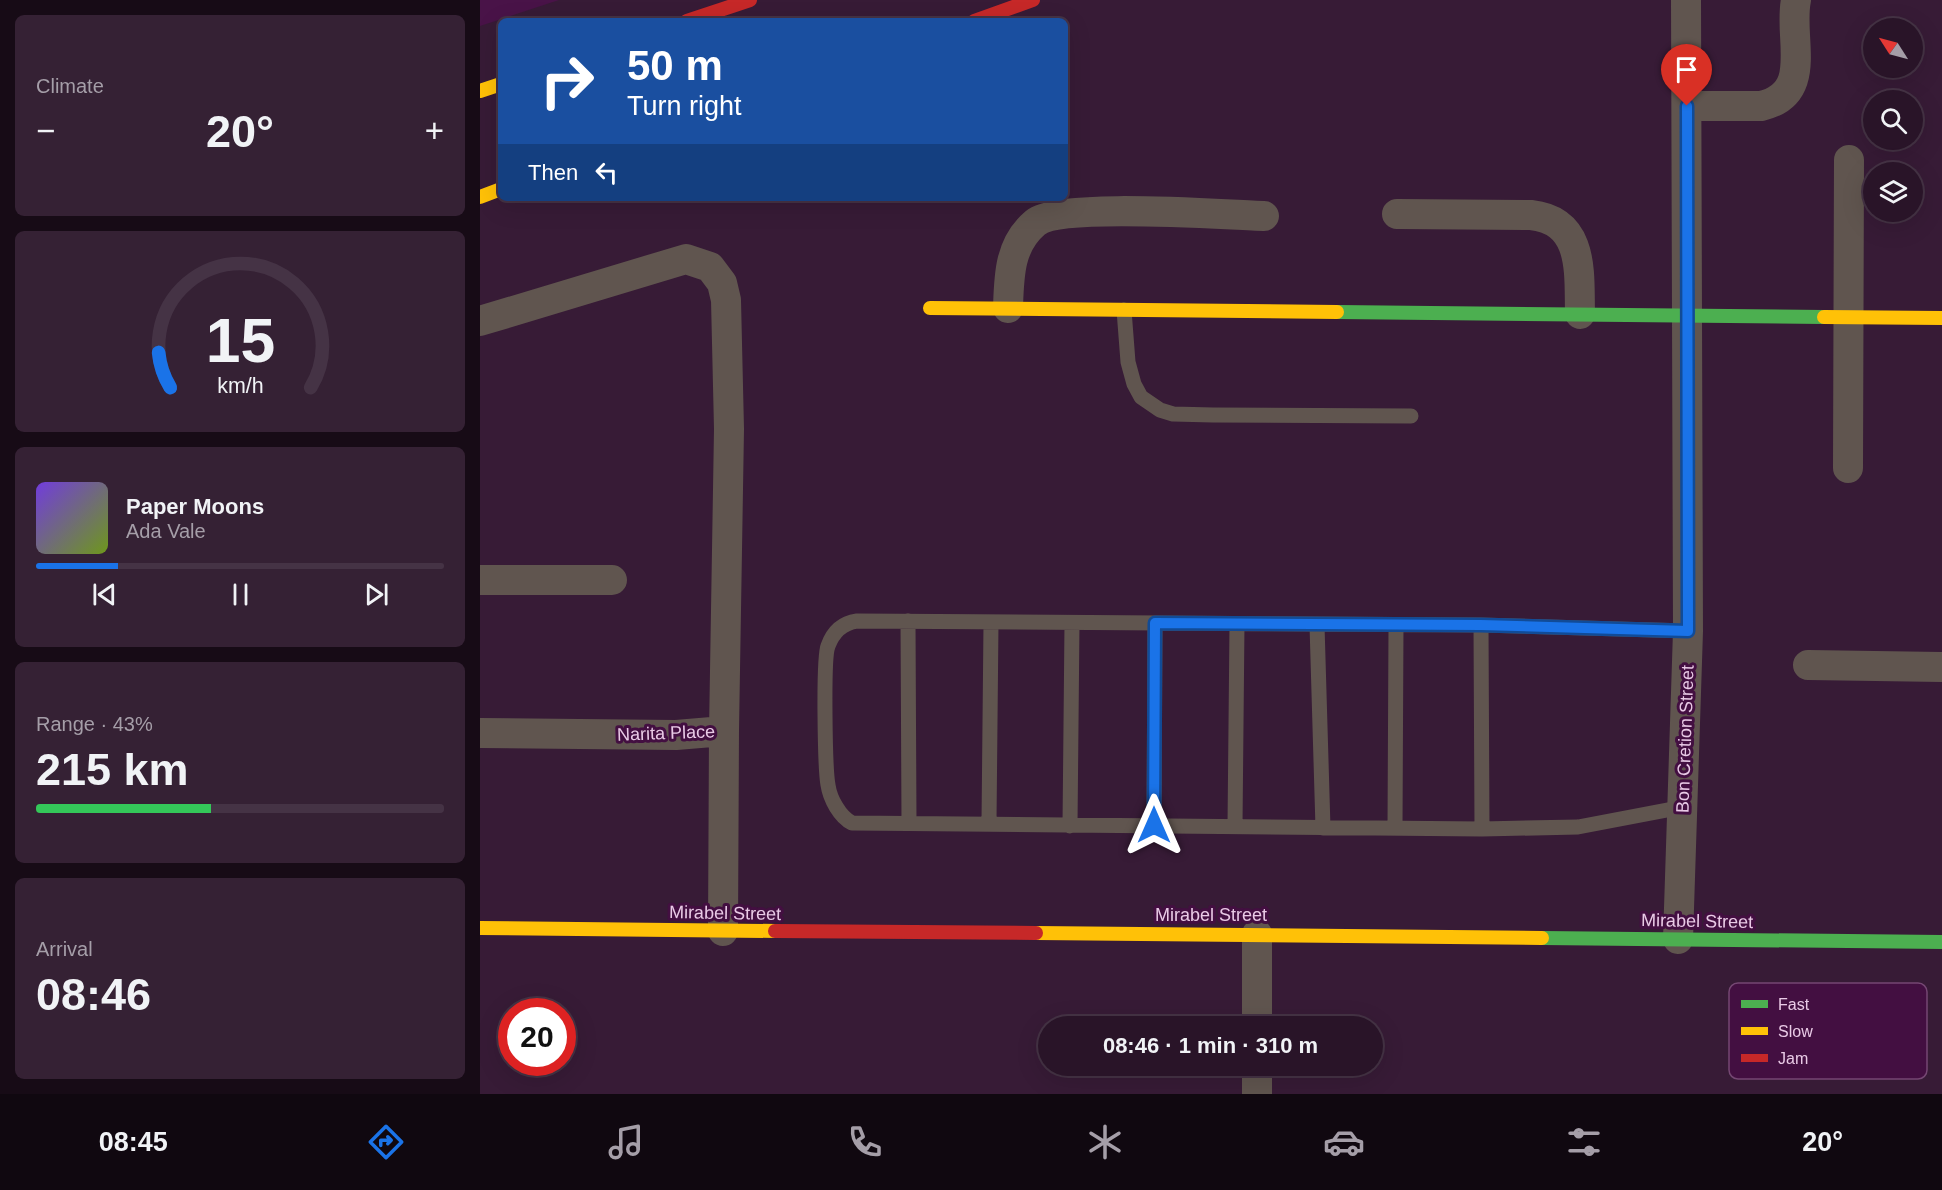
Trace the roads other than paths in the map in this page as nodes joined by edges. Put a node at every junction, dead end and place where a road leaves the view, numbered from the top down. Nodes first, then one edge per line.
1 (750, 0) edge
2 (1033, 0) edge
3 (1686, 0) edge
4 (1796, 0) edge
5 (696, 18) edge
6 (982, 18) edge
7 (498, 85) edge
8 (480, 91) edge
9 (1687, 106) junction
10 (1849, 160) dead end
11 (498, 190) edge
12 (480, 197) edge
13 (1397, 214) dead end
14 (1264, 216) dead end
15 (930, 308) dead end
16 (1008, 308) junction
17 (1124, 310) junction
18 (1580, 314) junction
19 (1687, 315) junction
20 (1848, 317) junction
21 (1942, 318) edge
22 (480, 321) edge
23 (1411, 416) dead end
24 (1848, 468) dead end
25 (480, 580) edge
26 (612, 580) dead end
27 (908, 621) junction
28 (1072, 622) junction
29 (991, 623) junction
30 (1155, 623) junction
31 (1237, 624) junction
32 (1317, 625) junction
33 (1481, 625) junction
34 (1396, 626) junction
35 (1688, 631) junction
36 (1808, 665) dead end
37 (1942, 667) edge
38 (724, 731) junction
39 (480, 733) edge
40 (1683, 807) junction
41 (909, 822) junction
42 (989, 822) junction
43 (1154, 825) junction
44 (1070, 826) junction
45 (1235, 826) junction
46 (1323, 828) junction
47 (1395, 828) junction
48 (1482, 829) junction
49 (480, 928) edge
50 (723, 931) junction
51 (1257, 934) junction
52 (1678, 939) junction
53 (1942, 942) edge
54 (1257, 1016) edge
55 (1257, 1076) edge
56 (1257, 1094) edge

1 - 5 street
2 - 6 street
3 - 9 street, Bon Cretion Street
4 - 9 street
7 - 8 street
9 - 19 street, Bon Cretion Street
10 - 20 street
11 - 12 street
13 - 18 street
14 - 16 street
15 - 16 street
16 - 17 street
17 - 18 street
17 - 23 lane
18 - 19 street
19 - 20 street
19 - 35 street, Bon Cretion Street
20 - 21 street
20 - 24 street
22 - 38 street
25 - 26 street
27 - 29 lane
27 - 41 lane
27 - 41 lane
28 - 29 lane
28 - 30 lane
28 - 44 lane
29 - 42 lane
30 - 31 lane
30 - 43 lane
31 - 32 lane
31 - 45 lane
32 - 34 lane
32 - 46 lane
33 - 34 lane
33 - 35 lane
33 - 48 lane
34 - 47 lane
35 - 40 street, Bon Cretion Street
36 - 37 street
38 - 39 street, Narita Place
38 - 50 street, Narita Place
40 - 48 lane
40 - 52 street, Bon Cretion Street
41 - 42 lane
42 - 44 lane
43 - 44 lane
43 - 45 lane
45 - 46 lane
46 - 47 lane
47 - 48 lane
49 - 50 street, Mirabel Street
50 - 51 street, Mirabel Street
51 - 52 street, Mirabel Street
51 - 54 street
52 - 53 street, Mirabel Street
55 - 56 street

